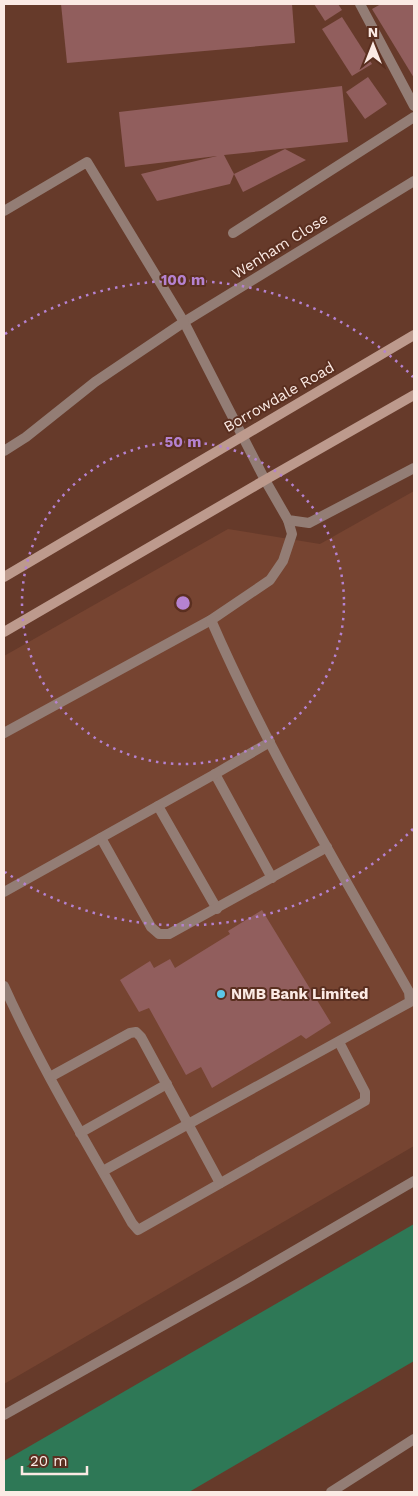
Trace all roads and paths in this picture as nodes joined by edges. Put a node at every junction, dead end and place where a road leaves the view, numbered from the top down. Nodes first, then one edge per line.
1 (360, 4) edge
2 (414, 106) edge
3 (414, 117) edge
4 (414, 181) edge
5 (4, 211) edge
6 (233, 233) dead end
7 (184, 322) junction
8 (414, 335) edge
9 (414, 395) edge
10 (243, 435) junction
11 (4, 451) edge
12 (414, 468) edge
13 (265, 480) junction
14 (288, 520) junction
15 (4, 576) edge
16 (211, 620) junction
17 (4, 632) edge
18 (4, 733) edge
19 (270, 742) junction
20 (215, 774) junction
21 (158, 806) junction
22 (102, 838) junction
23 (327, 847) junction
24 (272, 878) junction
25 (4, 892) edge
26 (216, 908) junction
27 (4, 986) edge
28 (339, 1042) junction
29 (50, 1077) junction
30 (166, 1084) junction
31 (187, 1124) junction
32 (80, 1133) junction
33 (103, 1171) junction
34 (414, 1181) edge
35 (220, 1183) junction
36 (4, 1415) edge
37 (414, 1439) edge
38 (331, 1492) edge

1 - 2 street
3 - 6 street
4 - 7 street, Wenham Close
5 - 7 street
7 - 10 street
7 - 11 street, Wenham Close
8 - 10 main road, Borrowdale Road
9 - 13 main road
10 - 13 street
10 - 15 main road, Borrowdale Road
12 - 14 street
13 - 14 street
13 - 17 main road
14 - 16 street
16 - 18 street
16 - 19 street
19 - 20 street
19 - 23 street
20 - 21 street
20 - 24 street
21 - 22 street
21 - 26 street
22 - 25 street
22 - 26 street
23 - 24 street
23 - 28 street
24 - 26 street
27 - 29 street
28 - 31 street
28 - 35 street
29 - 30 street
29 - 32 street
30 - 31 street
30 - 32 street
31 - 33 street
31 - 35 street
32 - 33 street
33 - 35 street
34 - 36 street
37 - 38 street

